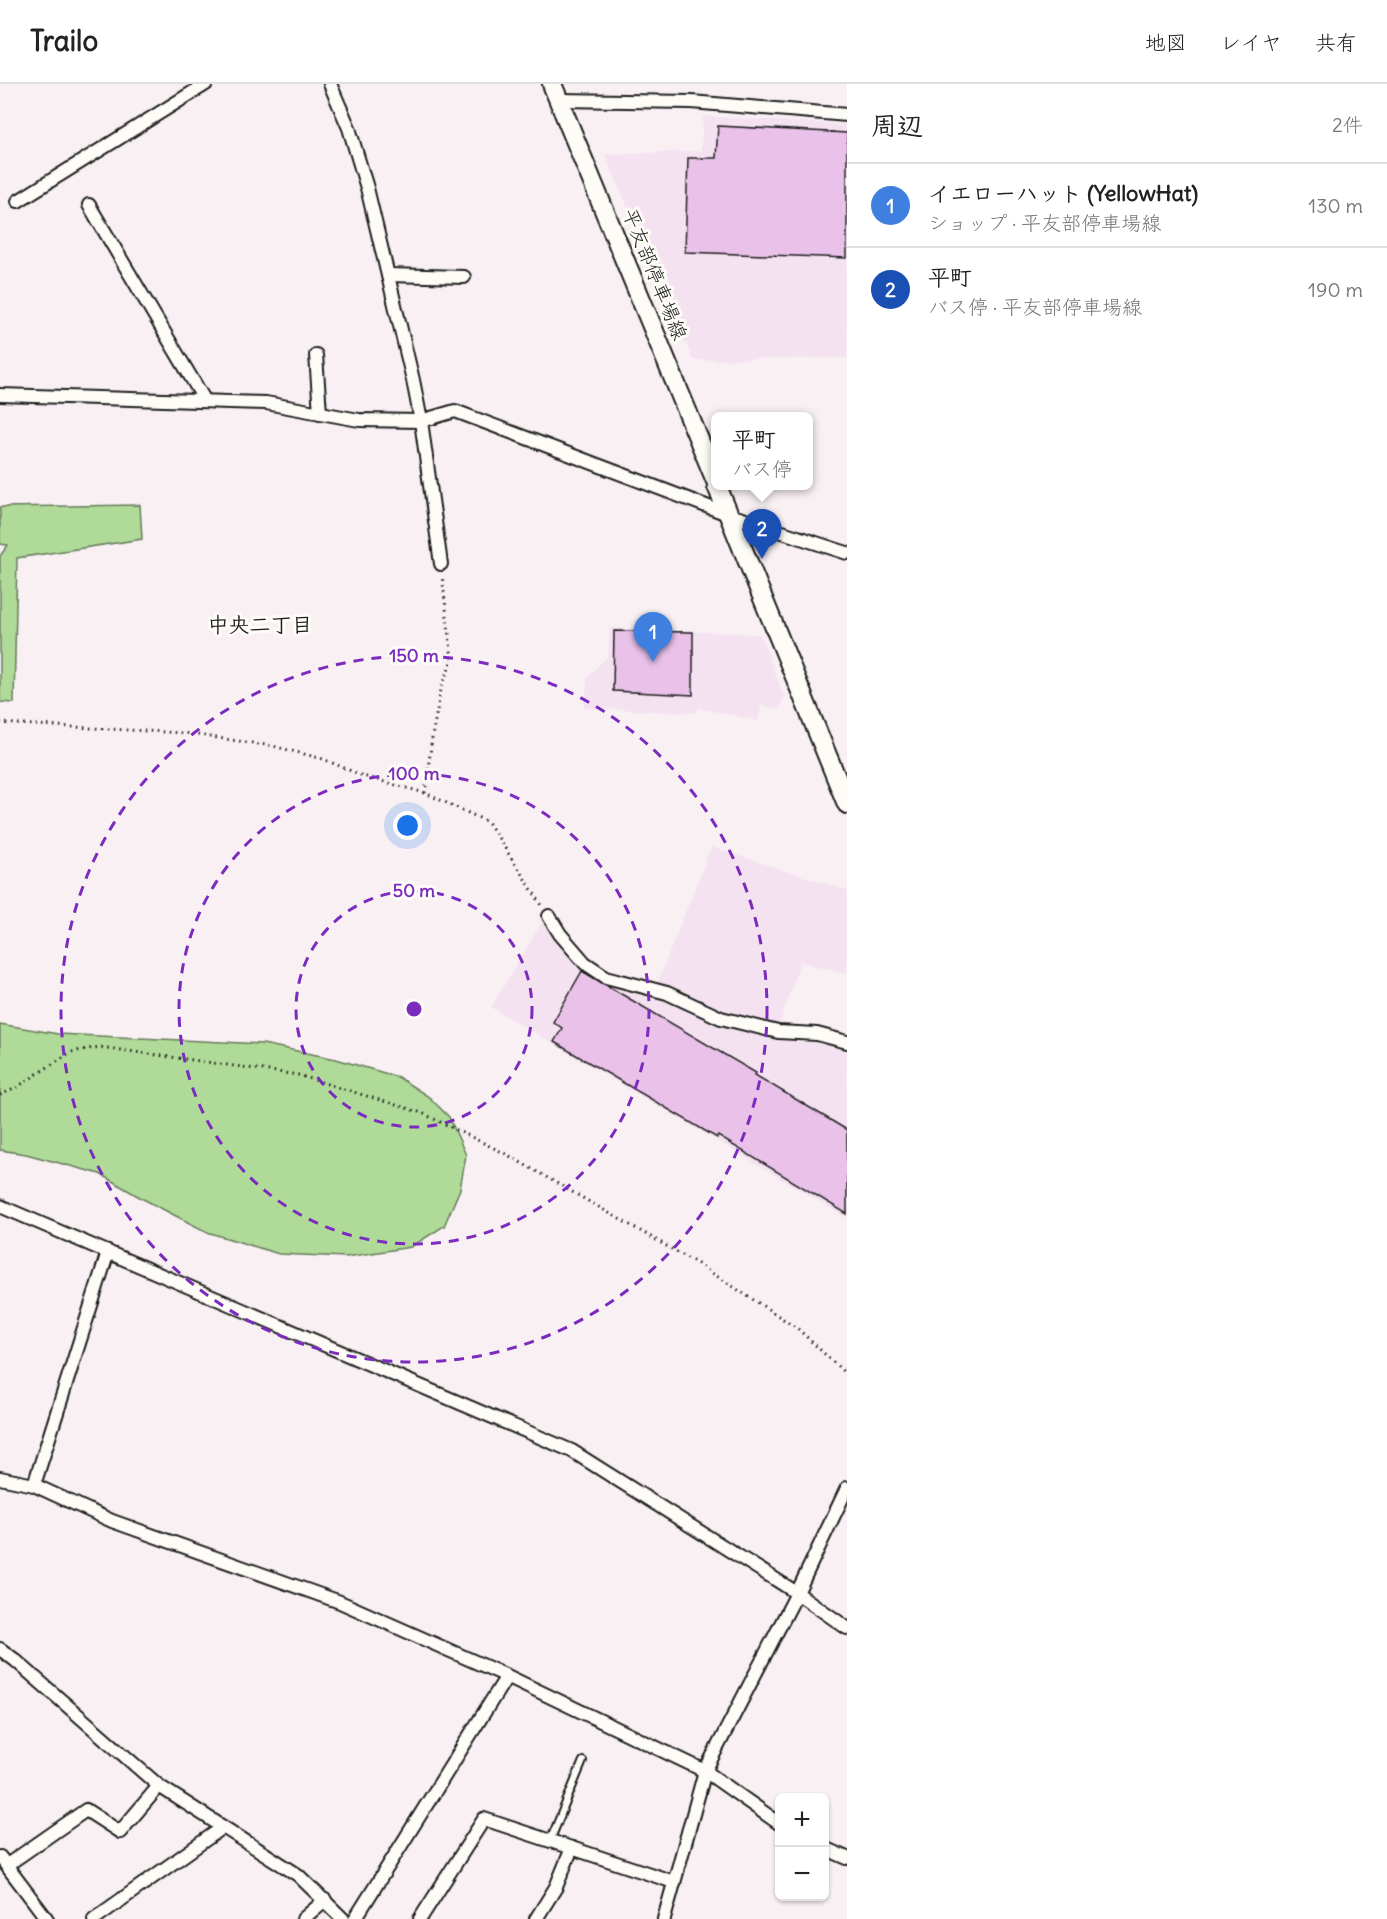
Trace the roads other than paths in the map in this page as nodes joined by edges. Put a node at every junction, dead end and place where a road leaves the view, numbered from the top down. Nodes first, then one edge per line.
1 (206, 84) edge
2 (330, 84) edge
3 (555, 92) edge
4 (847, 115) edge
5 (18, 201) dead end
6 (89, 205) dead end
7 (388, 275) junction
8 (464, 277) dead end
9 (316, 355) dead end
10 (0, 395) edge
11 (205, 401) junction
12 (320, 413) junction
13 (421, 421) junction
14 (711, 469) edge
15 (719, 490) edge
16 (730, 515) junction
17 (847, 553) edge
18 (441, 564) road end
19 (847, 804) edge
20 (549, 916) road end
21 (847, 1042) edge
22 (0, 1206) edge
23 (108, 1252) junction
24 (0, 1478) edge
25 (34, 1485) junction
26 (847, 1488) edge
27 (797, 1593) junction
28 (847, 1628) edge
29 (0, 1648) edge
30 (507, 1676) junction
31 (583, 1761) dead end
32 (705, 1771) junction
33 (159, 1786) junction
34 (775, 1820) edge
35 (222, 1828) junction
36 (550, 1841) junction
37 (572, 1848) junction
38 (829, 1850) edge
39 (847, 1858) edge
40 (3, 1861) edge
41 (674, 1882) junction
42 (325, 1900) junction
43 (47, 1919) edge
44 (94, 1919) edge
45 (303, 1919) edge
46 (343, 1919) edge
47 (355, 1919) edge
48 (420, 1919) edge
49 (536, 1919) edge
50 (664, 1919) edge

1 - 5 street
2 - 7 street
3 - 4 street
3 - 14 main road, 平友部停車場線
6 - 11 street
7 - 8 street
7 - 13 street
9 - 12 street
10 - 11 street
11 - 12 street
12 - 13 street
13 - 16 street
13 - 18 street
15 - 16 main road
16 - 17 street
16 - 19 main road
20 - 21 street
22 - 23 street
23 - 25 street
23 - 27 street
24 - 25 street
25 - 30 street
26 - 27 street
27 - 28 street
27 - 32 street
29 - 33 street
30 - 32 street
30 - 47 street
31 - 36 lane
32 - 34 street
32 - 41 street
33 - 35 street
33 - 40 street
35 - 42 street
35 - 44 street
36 - 37 street
36 - 48 street
37 - 41 street
37 - 49 street
38 - 39 street
40 - 43 street
41 - 50 street
42 - 45 street
42 - 46 street

